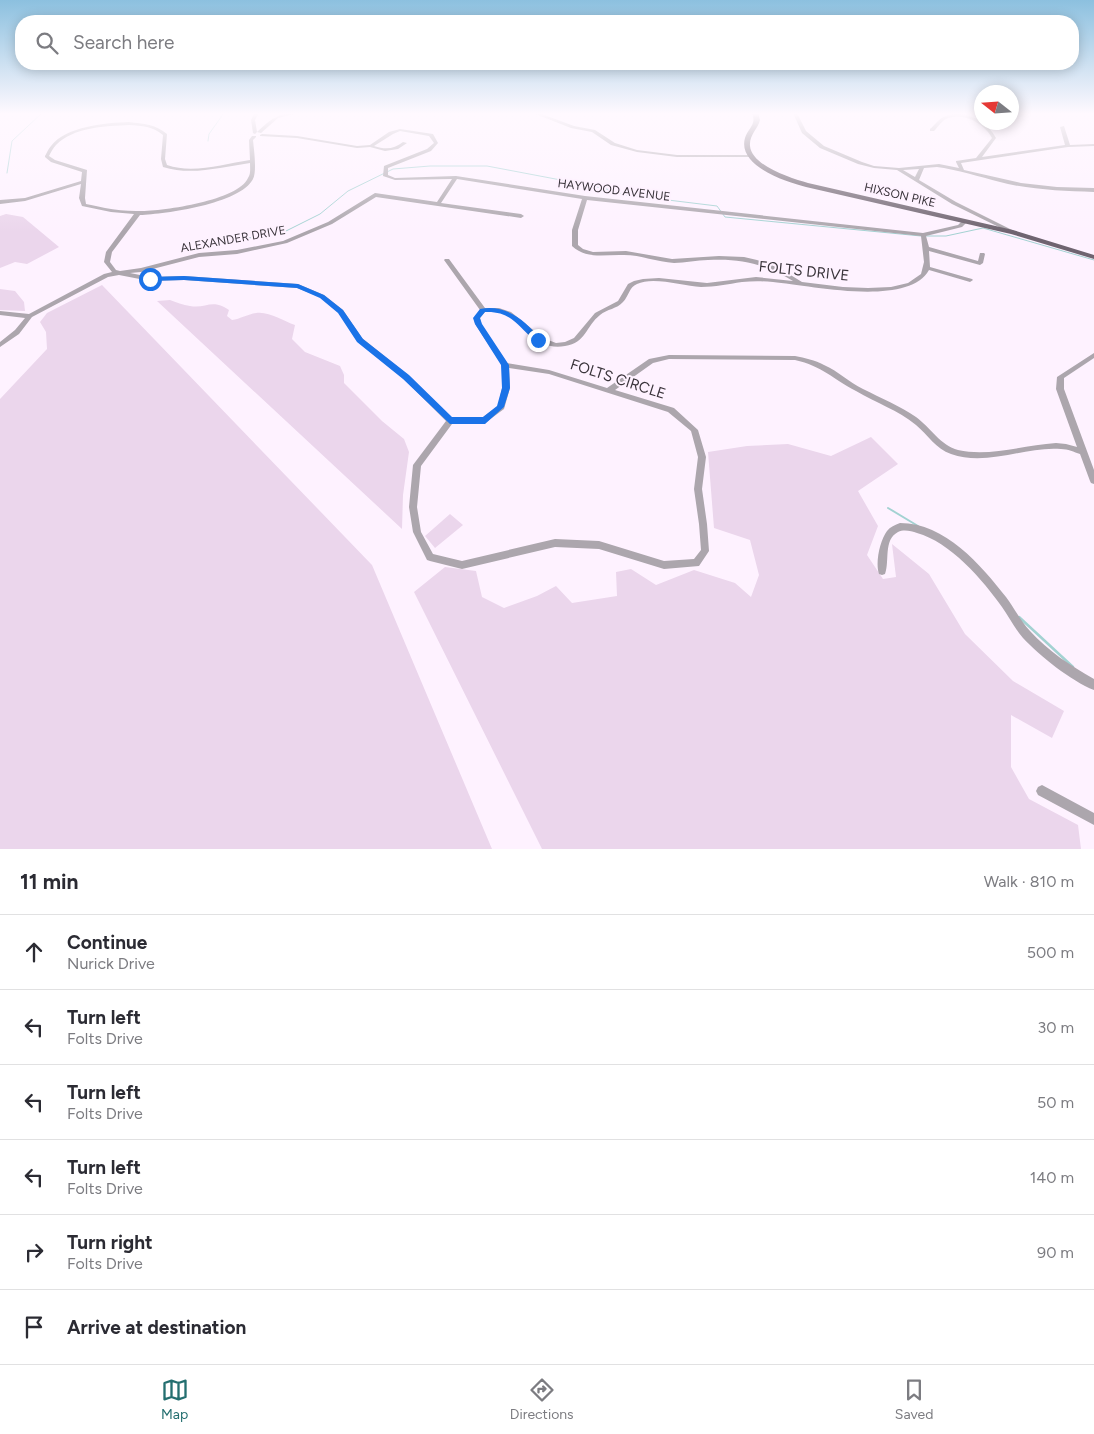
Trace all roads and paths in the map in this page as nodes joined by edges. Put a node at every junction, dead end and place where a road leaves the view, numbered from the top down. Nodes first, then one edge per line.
1 (48, 153) edge
2 (164, 153) edge
3 (252, 153) edge
4 (424, 153) edge
5 (650, 153) edge
6 (750, 153) edge
7 (834, 153) edge
8 (983, 153) edge
9 (1022, 153) edge
10 (751, 156) junction
11 (978, 159) junction
12 (252, 161) junction
13 (958, 162) junction
14 (936, 165) junction
15 (922, 168) junction
16 (898, 169) junction
17 (962, 170) junction
18 (456, 177) junction
19 (917, 179) junction
20 (84, 182) junction
21 (1094, 190) edge
22 (585, 198) junction
23 (0, 202) edge
24 (438, 204) junction
25 (138, 213) junction
26 (521, 216) dead end
27 (965, 221) junction
28 (1013, 232) junction
29 (923, 235) junction
30 (926, 248) junction
31 (982, 254) dead end
32 (1094, 257) edge
33 (448, 260) dead end
34 (927, 268) junction
35 (119, 273) junction
36 (970, 280) dead end
37 (801, 284) junction
38 (483, 310) junction
39 (0, 313) edge
40 (30, 316) junction
41 (0, 346) edge
42 (1094, 355) edge
43 (505, 365) junction
44 (609, 390) junction
45 (450, 420) junction
46 (1082, 451) junction
47 (1094, 481) edge
48 (882, 571) dead end
49 (1094, 685) edge
50 (1042, 791) dead end
51 (1094, 819) edge

1 - 20 street
2 - 12 street
3 - 12 street
4 - 18 street, HAYWOOD AVENUE
5 - 10 street
6 - 10 main road
7 - 16 street
8 - 11 street
9 - 11 street
10 - 27 main road, HIXSON PIKE
11 - 13 street
12 - 25 street
13 - 14 street
13 - 17 street
14 - 15 street
14 - 17 street
15 - 16 street
15 - 19 street
16 - 19 street
17 - 21 street
18 - 22 street, HAYWOOD AVENUE
18 - 24 street
19 - 28 street
20 - 23 street
20 - 25 street
22 - 29 street, HAYWOOD AVENUE
22 - 37 street
24 - 26 street, ALEXANDER DRIVE
24 - 35 street, ALEXANDER DRIVE
25 - 35 street
27 - 28 main road, HIXSON PIKE
27 - 29 street, HAYWOOD AVENUE
28 - 32 main road, HIXSON PIKE
29 - 30 street
30 - 31 street
30 - 34 street
33 - 38 street
34 - 36 street
34 - 37 street, FOLTS DRIVE
35 - 40 street, ALEXANDER DRIVE
35 - 45 street
37 - 38 street, FOLTS DRIVE
38 - 43 street
39 - 40 street
40 - 41 street
42 - 46 street
43 - 44 street, FOLTS CIRCLE
43 - 45 street
44 - 45 street, FOLTS CIRCLE
44 - 46 street
46 - 47 street
48 - 49 street
50 - 51 street

